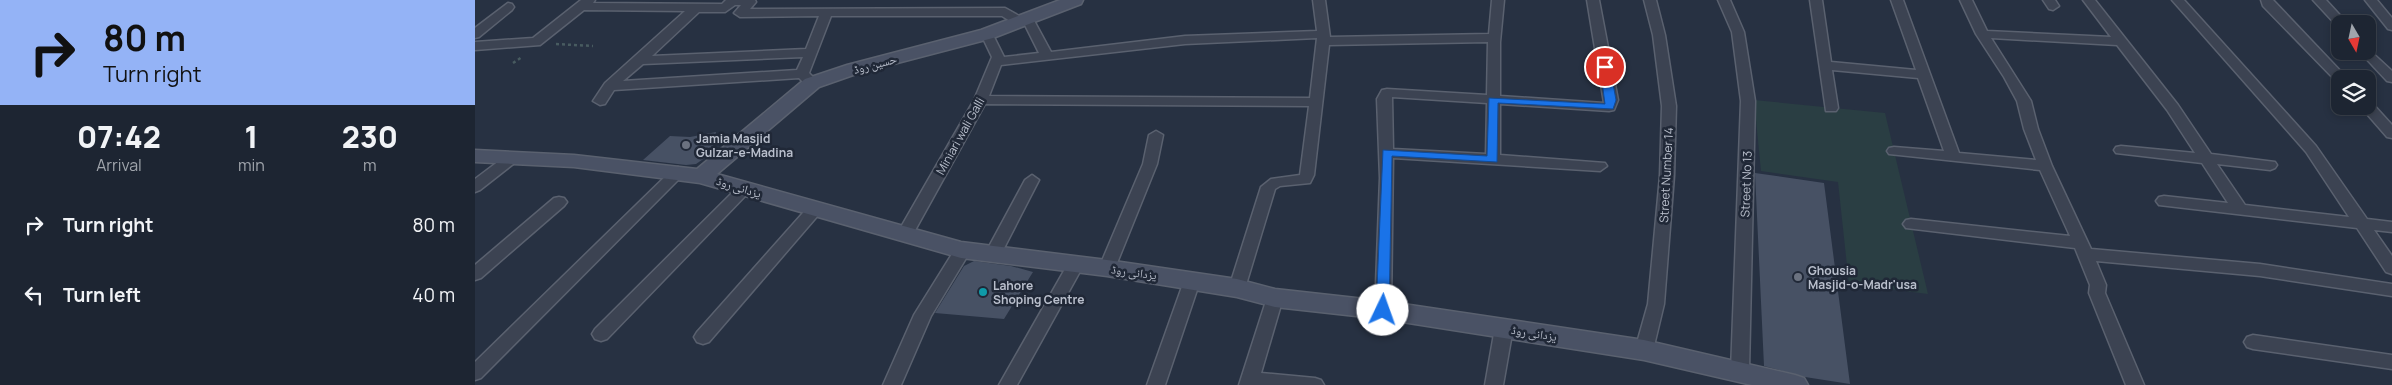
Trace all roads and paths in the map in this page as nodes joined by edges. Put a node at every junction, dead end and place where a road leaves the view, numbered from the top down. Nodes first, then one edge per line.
1 (1008, 0) edge
2 (1075, 0) edge
3 (1319, 0) edge
4 (1498, 0) edge
5 (1593, 0) edge
6 (1650, 0) edge
7 (1724, 0) edge
8 (1816, 0) edge
9 (1897, 0) edge
10 (1966, 0) edge
11 (2089, 0) edge
12 (2178, 0) edge
13 (2267, 0) edge
14 (2319, 0) edge
15 (2371, 0) edge
16 (585, 3) edge
17 (657, 3) edge
18 (509, 7) dead end
19 (696, 8) junction
20 (826, 13) junction
21 (2333, 15) edge
22 (1017, 17) junction
23 (2392, 26) edge
24 (475, 34) edge
25 (987, 34) junction
26 (1981, 34) junction
27 (1324, 38) junction
28 (1495, 38) junction
29 (2122, 41) junction
30 (475, 46) edge
31 (811, 53) junction
32 (1047, 56) junction
33 (639, 60) junction
34 (2374, 60) edge
35 (996, 62) junction
36 (1825, 65) junction
37 (2333, 70) edge
38 (1923, 75) junction
39 (807, 78) junction
40 (2392, 78) edge
41 (610, 86) junction
42 (981, 100) junction
43 (1493, 100) junction
44 (600, 101) dead end
45 (1315, 102) junction
46 (1831, 108) dead end
47 (2375, 115) edge
48 (2392, 134) edge
49 (1156, 135) dead end
50 (2121, 150) dead end
51 (1894, 151) dead end
52 (1387, 152) junction
53 (475, 156) edge
54 (1953, 157) junction
55 (512, 158) junction
56 (1493, 159) junction
57 (2207, 159) junction
58 (2270, 165) dead end
59 (1600, 166) dead end
60 (2045, 166) junction
61 (678, 172) junction
62 (701, 176) junction
63 (1031, 180) dead end
64 (475, 187) edge
65 (744, 189) junction
66 (2164, 201) dead end
67 (559, 202) dead end
68 (815, 209) junction
69 (2241, 210) junction
70 (1911, 224) dead end
71 (2362, 224) junction
72 (2392, 228) edge
73 (905, 234) junction
74 (2083, 249) junction
75 (963, 250) junction
76 (993, 254) junction
77 (1075, 266) junction
78 (1107, 268) junction
79 (2392, 268) edge
80 (475, 274) edge
81 (1192, 281) junction
82 (1237, 288) junction
83 (2392, 290) edge
84 (1275, 298) junction
85 (1383, 310) junction
86 (1504, 328) junction
87 (601, 334) dead end
88 (703, 336) dead end
89 (2253, 342) dead end
90 (1644, 350) junction
91 (2392, 362) edge
92 (1741, 371) junction
93 (475, 373) edge
94 (1249, 382) edge
95 (1767, 382) edge
96 (892, 385) edge
97 (1008, 385) edge
98 (1156, 385) edge
99 (1315, 385) edge
100 (1494, 385) edge
101 (1795, 385) edge
102 (2135, 385) edge

1 - 22 street
2 - 22 street, حسین روڈ
3 - 27 street
4 - 28 street
5 - 43 street
6 - 90 street, Street Number 14
7 - 92 street, Street No 13
8 - 36 street
9 - 38 street
10 - 26 street
11 - 29 street
12 - 71 street
13 - 37 street
14 - 21 street
15 - 23 street
16 - 17 street
16 - 30 street
17 - 19 street
18 - 24 street
19 - 20 street
19 - 33 street
20 - 22 street
20 - 31 street
22 - 25 street, حسین روڈ
22 - 32 street
25 - 35 street
25 - 39 street, حسین روڈ
26 - 29 street
26 - 60 street
27 - 28 street
27 - 32 street
27 - 45 street
28 - 43 street
29 - 57 street
31 - 33 street
31 - 39 street
32 - 35 street
33 - 41 street
34 - 40 street
35 - 42 street, Miniari wali Galli
36 - 38 street
36 - 46 street
38 - 54 street
39 - 41 street
39 - 62 street, حسین روڈ
41 - 44 street
42 - 45 street
42 - 73 street, Miniari wali Galli
43 - 52 street
43 - 56 street
45 - 82 street
47 - 48 street
49 - 78 street
50 - 57 street
51 - 54 street
52 - 56 street
52 - 85 street
53 - 55 street, یزدانی روڈ
54 - 60 street
55 - 61 street, یزدانی روڈ
55 - 64 street
56 - 59 street
57 - 58 street
57 - 69 street
60 - 74 street
61 - 62 street, یزدانی روڈ
61 - 93 street
62 - 65 street, یزدانی روڈ
63 - 76 street
65 - 68 street, یزدانی روڈ
65 - 87 street
66 - 69 street
67 - 80 street
68 - 73 street, یزدانی روڈ
68 - 88 street
69 - 71 street
70 - 74 street
71 - 72 street
71 - 79 street
73 - 75 street, یزدانی روڈ
74 - 83 street
74 - 102 street
75 - 76 street, یزدانی روڈ
75 - 96 street
76 - 77 street, یزدانی روڈ
77 - 78 street, یزدانی روڈ
77 - 97 street
78 - 81 street, یزدانی روڈ
81 - 82 street, یزدانی روڈ
81 - 98 street
82 - 84 street, یزدانی روڈ
84 - 85 street, یزدانی روڈ
84 - 94 street
85 - 86 street, یزدانی روڈ
86 - 90 street, یزدانی روڈ
86 - 100 street
89 - 91 street
90 - 92 street, یزدانی روڈ
92 - 95 street, یزدانی روڈ
94 - 99 street
95 - 101 street, یزدانی روڈ

